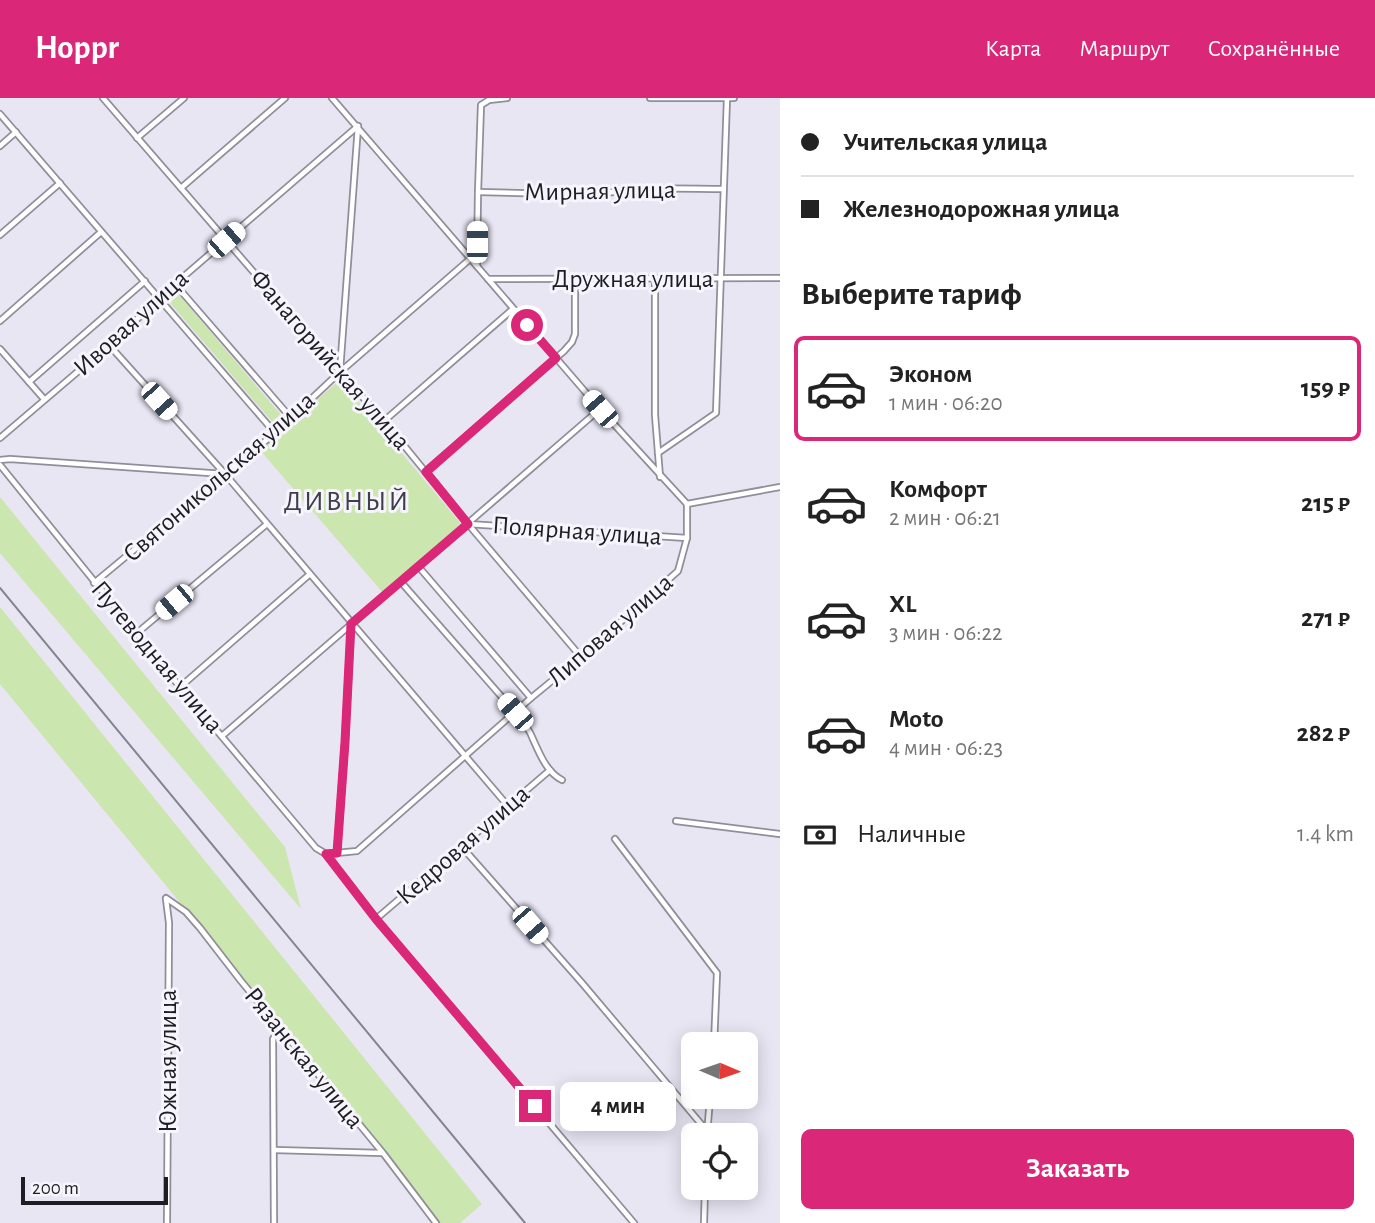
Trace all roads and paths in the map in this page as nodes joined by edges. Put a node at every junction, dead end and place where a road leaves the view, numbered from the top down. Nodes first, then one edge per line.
1 (103, 98) edge
2 (184, 98) edge
3 (285, 98) edge
4 (332, 98) edge
5 (507, 98) edge
6 (650, 98) edge
7 (727, 98) edge
8 (734, 98) edge
9 (0, 114) edge
10 (358, 126) junction
11 (16, 132) junction
12 (136, 138) junction
13 (0, 146) edge
14 (60, 183) junction
15 (181, 188) junction
16 (723, 189) junction
17 (478, 192) junction
18 (101, 232) junction
19 (0, 235) edge
20 (226, 240) junction
21 (470, 259) junction
22 (477, 267) junction
23 (720, 278) junction
24 (780, 278) edge
25 (487, 279) junction
26 (575, 279) junction
27 (655, 279) junction
28 (145, 281) junction
29 (174, 284) junction
30 (160, 298) junction
31 (513, 309) junction
32 (0, 321) edge
33 (109, 345) junction
34 (0, 349) edge
35 (556, 358) junction
36 (340, 372) junction
37 (29, 382) junction
38 (44, 399) junction
39 (600, 409) junction
40 (291, 418) junction
41 (384, 421) junction
42 (275, 433) junction
43 (0, 438) edge
44 (658, 453) junction
45 (0, 462) edge
46 (426, 472) junction
47 (225, 474) junction
48 (660, 477) junction
49 (780, 487) edge
50 (687, 504) junction
51 (267, 524) junction
52 (468, 524) junction
53 (687, 538) junction
54 (418, 566) junction
55 (310, 574) junction
56 (401, 582) junction
57 (94, 583) junction
58 (351, 624) junction
59 (137, 633) junction
60 (581, 657) junction
61 (180, 687) junction
62 (531, 698) junction
63 (515, 712) junction
64 (222, 736) junction
65 (466, 755) junction
66 (550, 770) junction
67 (562, 780) dead end
68 (508, 806) junction
69 (676, 821) dead end
70 (780, 834) edge
71 (615, 839) dead end
72 (462, 847) junction
73 (337, 853) junction
74 (326, 854) junction
75 (166, 898) joint
76 (376, 919) junction
77 (279, 1028) junction
78 (715, 1032) edge
79 (698, 1123) edge
80 (275, 1150) junction
81 (383, 1153) junction
82 (705, 1200) edge
83 (167, 1223) edge
84 (274, 1223) edge
85 (436, 1223) edge
86 (634, 1223) edge
87 (704, 1223) edge

1 - 12 street, Фанагорийская улица
2 - 12 street
3 - 15 street
4 - 10 street
5 - 17 street
6 - 7 street
7 - 8 street
7 - 16 street
9 - 11 street
10 - 20 street, Ивовая улица
10 - 21 street
10 - 36 street
11 - 13 street
11 - 14 street
12 - 15 street, Фанагорийская улица
14 - 18 street
14 - 19 street
15 - 20 street, Фанагорийская улица
16 - 17 street, Мирная улица
16 - 23 street
17 - 22 street
18 - 28 street
18 - 32 street
20 - 29 street, Ивовая улица
20 - 36 street, Фанагорийская улица
21 - 22 street
21 - 36 street, Святоникольская улица
22 - 25 street
23 - 24 street, Дружная улица
23 - 27 street, Дружная улица
23 - 44 street
25 - 26 street, Дружная улица
25 - 31 street
26 - 27 street, Дружная улица
26 - 35 street
27 - 44 street
28 - 30 street
28 - 37 street, Ивовая улица
29 - 30 street, Ивовая улица
29 - 40 street
30 - 33 street, Ивовая улица
30 - 42 street
31 - 35 street
31 - 41 street
33 - 38 street, Ивовая улица
33 - 47 street
34 - 37 street
35 - 39 street
35 - 46 street
36 - 40 street, Святоникольская улица
36 - 41 street, Фанагорийская улица
37 - 38 street
38 - 43 street, Ивовая улица
39 - 48 street
39 - 52 street
40 - 42 street, Святоникольская улица
41 - 46 street, Фанагорийская улица
42 - 47 street, Святоникольская улица
44 - 48 street
45 - 47 street
45 - 57 street, Путеводная улица
46 - 52 street, Фанагорийская улица
47 - 51 street
47 - 57 street, Святоникольская улица
48 - 50 street
49 - 50 street
50 - 53 street, Липовая улица
51 - 55 street
51 - 59 street
52 - 53 street, Полярная улица
52 - 54 street
52 - 60 street, Фанагорийская улица
53 - 60 street, Липовая улица
54 - 56 street
54 - 62 street
55 - 58 street
55 - 61 street
56 - 58 street
56 - 63 street
57 - 59 street, Путеводная улица
58 - 64 street
58 - 65 street
58 - 73 street
59 - 61 street, Путеводная улица
60 - 62 street, Липовая улица
61 - 64 street, Путеводная улица
62 - 63 street, Липовая улица
63 - 65 street, Липовая улица
63 - 66 street
64 - 74 street, Путеводная улица
65 - 68 street
65 - 73 street, Липовая улица
66 - 67 street
66 - 68 street, Кедровая улица
68 - 72 street, Кедровая улица
69 - 70 street
71 - 78 street
72 - 76 street, Кедровая улица
72 - 79 street
73 - 74 street
74 - 76 street
75 - 77 street, Рязанская улица
75 - 83 street, Южная улица
76 - 86 street
77 - 80 street
77 - 81 street, Рязанская улица
80 - 81 street
80 - 84 street
81 - 85 street, Рязанская улица
82 - 87 street

